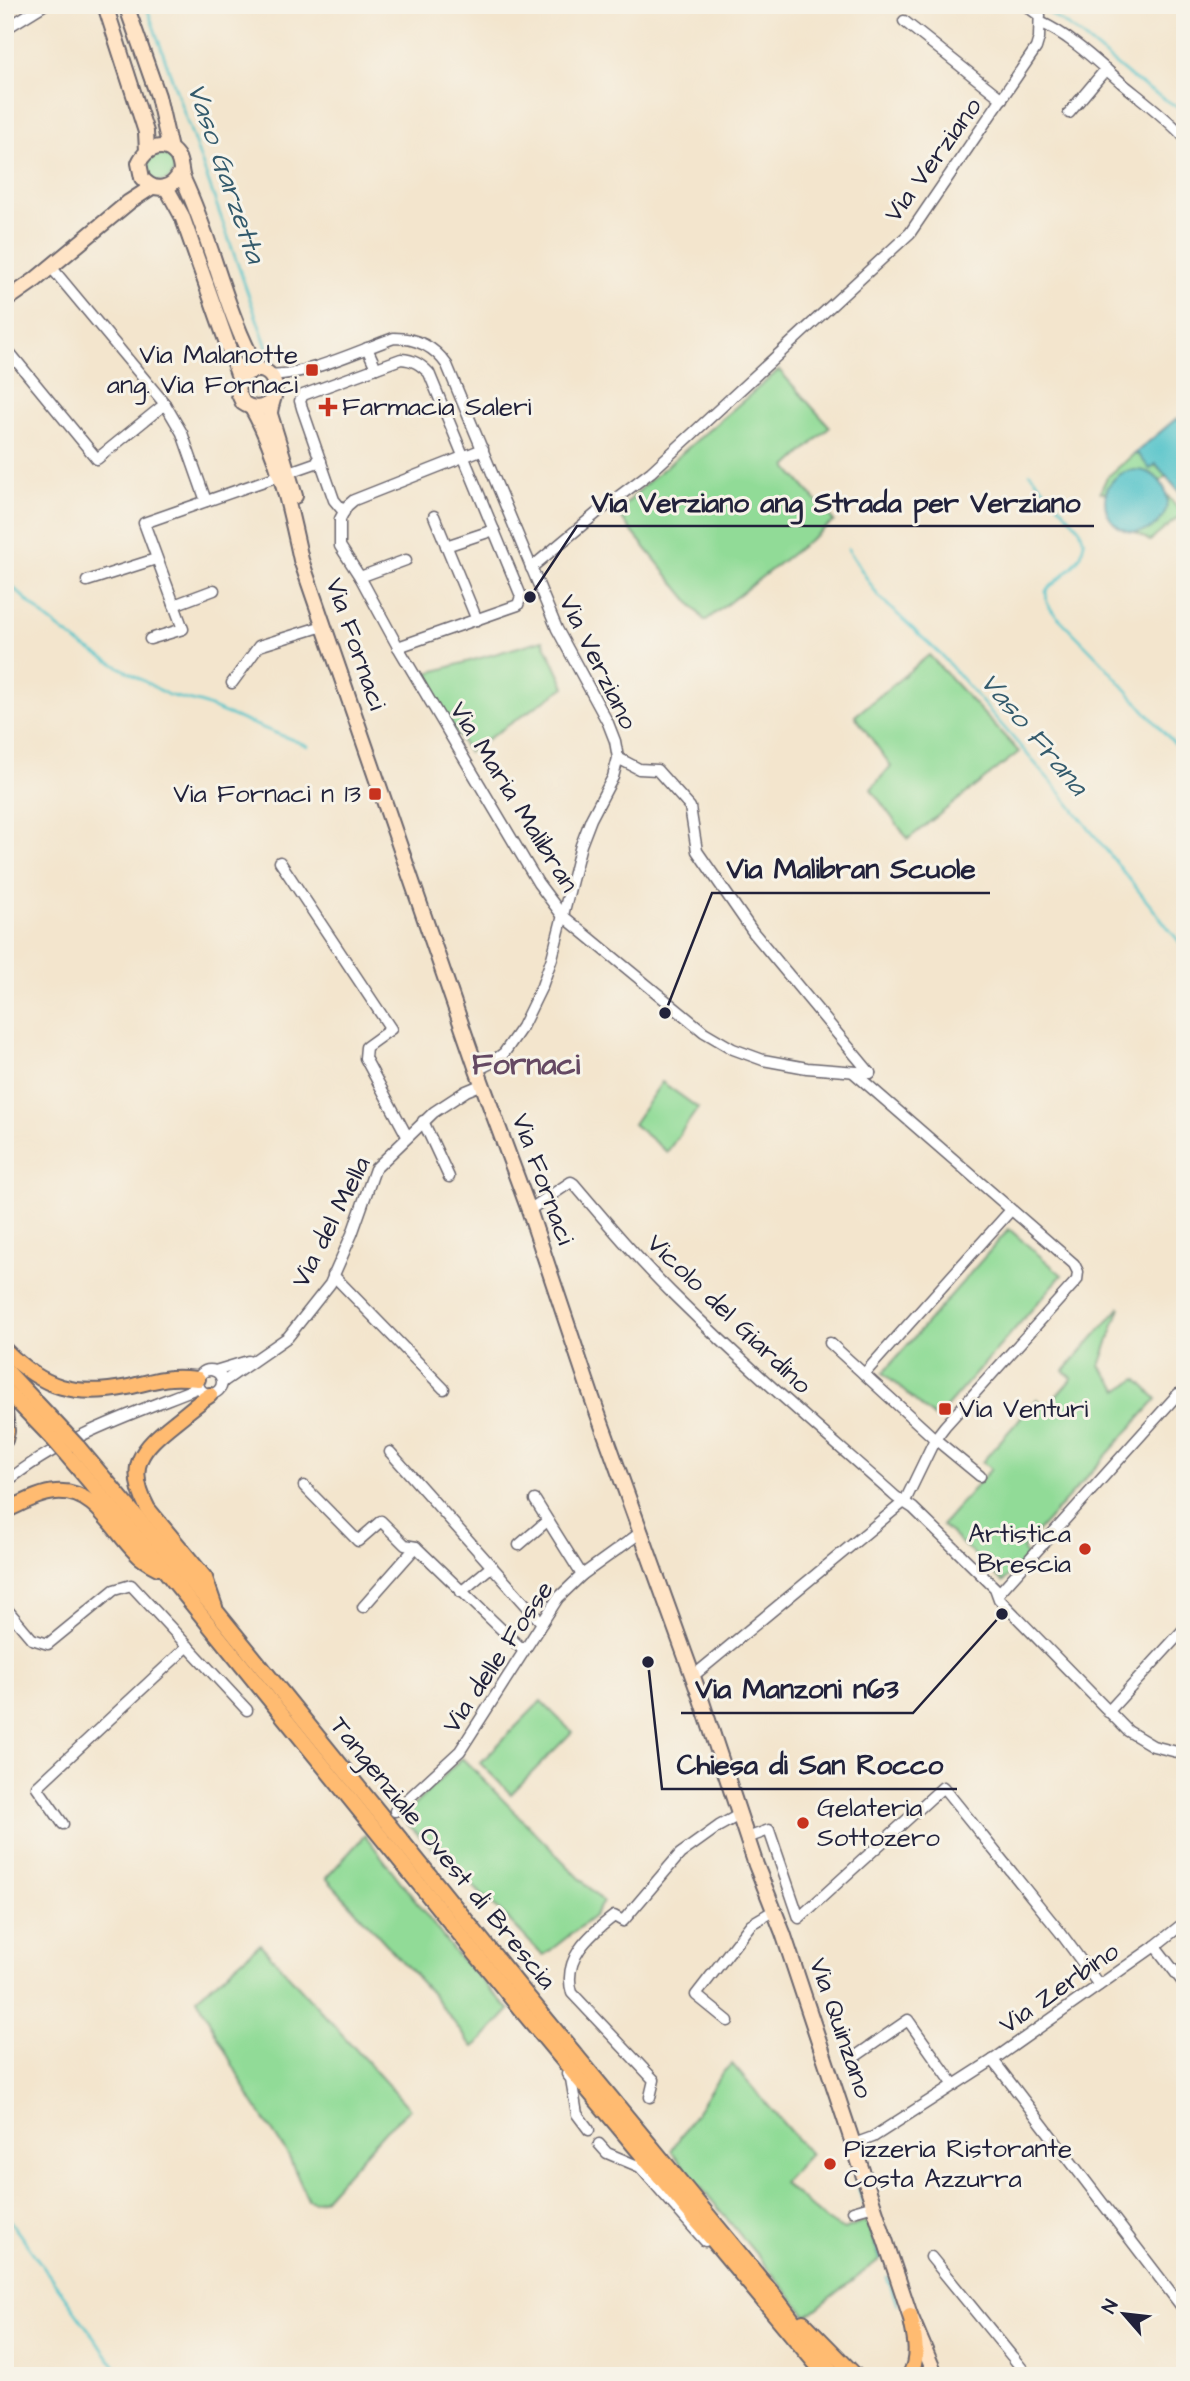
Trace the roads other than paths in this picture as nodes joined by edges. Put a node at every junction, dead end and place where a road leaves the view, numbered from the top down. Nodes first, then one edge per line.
1 (44, 5) edge
2 (105, 5) edge
3 (127, 5) edge
4 (1026, 5) edge
5 (1040, 14) edge
6 (904, 21) dead end
7 (5, 29) edge
8 (1106, 69) junction
9 (1002, 99) junction
10 (1069, 113) dead end
11 (1185, 138) edge
12 (170, 149) junction
13 (147, 151) junction
14 (180, 173) junction
15 (153, 184) junction
16 (51, 267) junction
17 (5, 301) edge
18 (5, 347) edge
19 (367, 348) junction
20 (310, 368) junction
21 (376, 368) junction
22 (263, 372) junction
23 (240, 380) junction
24 (276, 387) junction
25 (271, 402) junction
26 (165, 404) junction
27 (252, 408) junction
28 (483, 449) junction
29 (463, 459) junction
30 (321, 461) junction
31 (284, 473) junction
32 (206, 501) junction
33 (344, 512) junction
34 (434, 516) dead end
35 (494, 530) junction
36 (446, 547) junction
37 (156, 559) junction
38 (406, 560) dead end
39 (531, 568) junction
40 (360, 577) junction
41 (87, 581) dead end
42 (214, 590) dead end
43 (174, 605) junction
44 (477, 620) junction
45 (323, 626) junction
46 (150, 639) dead end
47 (398, 647) junction
48 (232, 683) dead end
49 (618, 758) junction
50 (280, 862) dead end
51 (562, 915) junction
52 (853, 1072) junction
53 (480, 1077) junction
54 (423, 1121) junction
55 (407, 1136) junction
56 (449, 1177) dead end
57 (529, 1210) junction
58 (1011, 1210) junction
59 (334, 1275) junction
60 (830, 1343) dead end
61 (5, 1350) edge
62 (256, 1359) junction
63 (5, 1369) edge
64 (215, 1371) junction
65 (864, 1374) junction
66 (223, 1382) junction
67 (202, 1387) junction
68 (5, 1389) edge
69 (444, 1389) dead end
70 (1185, 1400) edge
71 (5, 1412) edge
72 (58, 1435) junction
73 (935, 1439) junction
74 (5, 1440) edge
75 (72, 1450) junction
76 (390, 1452) dead end
77 (980, 1476) dead end
78 (5, 1483) edge
79 (304, 1486) dead end
80 (535, 1500) dead end
81 (905, 1501) junction
82 (5, 1511) edge
83 (547, 1521) junction
84 (640, 1532) junction
85 (519, 1545) dead end
86 (416, 1548) junction
87 (492, 1566) junction
88 (167, 1573) junction
89 (582, 1575) junction
90 (461, 1592) junction
91 (998, 1594) junction
92 (5, 1606) edge
93 (363, 1607) dead end
94 (217, 1612) junction
95 (542, 1623) junction
96 (1185, 1628) edge
97 (188, 1646) junction
98 (523, 1650) junction
99 (692, 1677) junction
100 (247, 1710) dead end
101 (1108, 1712) junction
102 (1185, 1754) edge
103 (395, 1811) dead end
104 (739, 1815) junction
105 (63, 1824) dead end
106 (747, 1838) junction
107 (773, 1910) junction
108 (1185, 1922) edge
109 (1155, 1946) junction
110 (1099, 1984) junction
111 (1185, 1985) edge
112 (522, 2011) junction
113 (728, 2021) dead end
114 (856, 2056) dead end
115 (993, 2060) junction
116 (954, 2085) junction
117 (650, 2097) dead end
118 (589, 2130) dead end
119 (599, 2144) dead end
120 (854, 2144) junction
121 (874, 2205) junction
122 (853, 2211) dead end
123 (931, 2256) dead end
124 (734, 2267) junction
125 (773, 2294) junction
126 (1185, 2311) edge
127 (910, 2315) junction
128 (824, 2376) edge
129 (835, 2376) edge
130 (856, 2376) edge
131 (909, 2376) edge
132 (936, 2376) edge
133 (1028, 2376) edge

1 - 7 street
2 - 13 street
3 - 12 street
4 - 5 street
5 - 8 street
5 - 9 street, Via Verziano
6 - 9 street, Via Verziano
8 - 10 street
8 - 11 street
9 - 39 street, Via Verziano
12 - 13 street
12 - 14 street
13 - 15 street
14 - 15 street
14 - 22 street
15 - 16 street
15 - 23 street, Via Fornaci
16 - 17 street
16 - 26 street
18 - 26 street
19 - 20 street
19 - 21 street
19 - 28 street
20 - 22 street
20 - 24 street
21 - 29 street
21 - 30 street
22 - 23 street
22 - 24 street
23 - 27 street, Via Fornaci
24 - 25 street, Via Fornaci
25 - 27 street
25 - 31 street, Via Fornaci
26 - 32 street
27 - 31 street, Via Fornaci
28 - 29 street
28 - 39 street
29 - 33 street
29 - 35 street
30 - 31 street
30 - 33 street
31 - 32 street
31 - 45 street, Via Fornaci
32 - 37 street
33 - 40 street, Via Maria Malibran
34 - 36 street
35 - 36 street
35 - 44 street
36 - 44 street
37 - 41 street
37 - 43 street
38 - 40 street
39 - 49 street, Via Verziano
40 - 47 street, Via Maria Malibran
42 - 43 street
43 - 46 street
44 - 47 street
45 - 48 street
45 - 53 street, Via Fornaci
47 - 51 street, Via Maria Malibran
49 - 51 street, Via Verziano
49 - 52 street, Via Maria Malibran
50 - 55 street
51 - 52 street, Via Maria Malibran
51 - 53 street, Via Verziano
52 - 58 street
53 - 54 street, Via del Mella
53 - 57 street, Via Fornaci
54 - 55 street, Via del Mella
54 - 56 street
55 - 59 street, Via del Mella
57 - 81 street, Vicolo del Giardino
57 - 84 street, Via Fornaci
58 - 65 street
58 - 73 street
59 - 62 street, Via del Mella
59 - 69 street
60 - 65 street
61 - 67 main road
62 - 64 street, Via del Mella
62 - 66 street, Via del Mella
63 - 72 main road, Tangenziale Ovest di Brescia
64 - 66 street
64 - 67 street, Via del Mella
65 - 73 street
66 - 67 street, Via del Mella
67 - 78 street, Via del Mella
67 - 94 main road
68 - 72 main road, Tangenziale Ovest di Brescia
70 - 91 street
71 - 74 main road
72 - 75 main road, Tangenziale Ovest di Brescia, bridge
73 - 77 street
73 - 81 street
75 - 88 main road, Tangenziale Ovest di Brescia
75 - 94 main road, Tangenziale Ovest di Brescia
76 - 87 street
79 - 86 street
80 - 83 street
81 - 91 street
81 - 99 street
82 - 88 main road
83 - 85 street
83 - 89 street
84 - 89 street, Via delle Fosse
84 - 99 street, Via Fornaci
86 - 90 street
86 - 93 street
87 - 90 street
87 - 95 street
88 - 112 main road, Tangenziale Ovest di Brescia
89 - 95 street, Via delle Fosse
90 - 98 street
91 - 101 street
92 - 97 street
94 - 125 main road, Tangenziale Ovest di Brescia
95 - 98 street, Via delle Fosse
96 - 101 street
97 - 100 street
97 - 105 street
98 - 103 street, Via delle Fosse
99 - 104 street, Via Fornaci
101 - 102 street
104 - 106 street, Via Quinzano
104 - 117 street
106 - 107 street, Via Quinzano
106 - 110 street
107 - 113 street
107 - 120 street, Via Quinzano
108 - 109 street, Via Zerbino
109 - 110 street, Via Zerbino
109 - 111 street
110 - 115 street, Via Zerbino
112 - 118 street
112 - 124 main road, Tangenziale Ovest di Brescia
114 - 116 street
115 - 116 street, Via Zerbino
115 - 126 street
116 - 120 street, Via Zerbino
119 - 124 street
120 - 121 street, Via Quinzano
121 - 122 street
121 - 127 street, Via Quinzano
123 - 133 street
124 - 128 main road, Tangenziale Ovest di Brescia
125 - 129 main road, Tangenziale Ovest di Brescia
125 - 130 main road
127 - 131 main road
127 - 132 street, Via Quinzano

